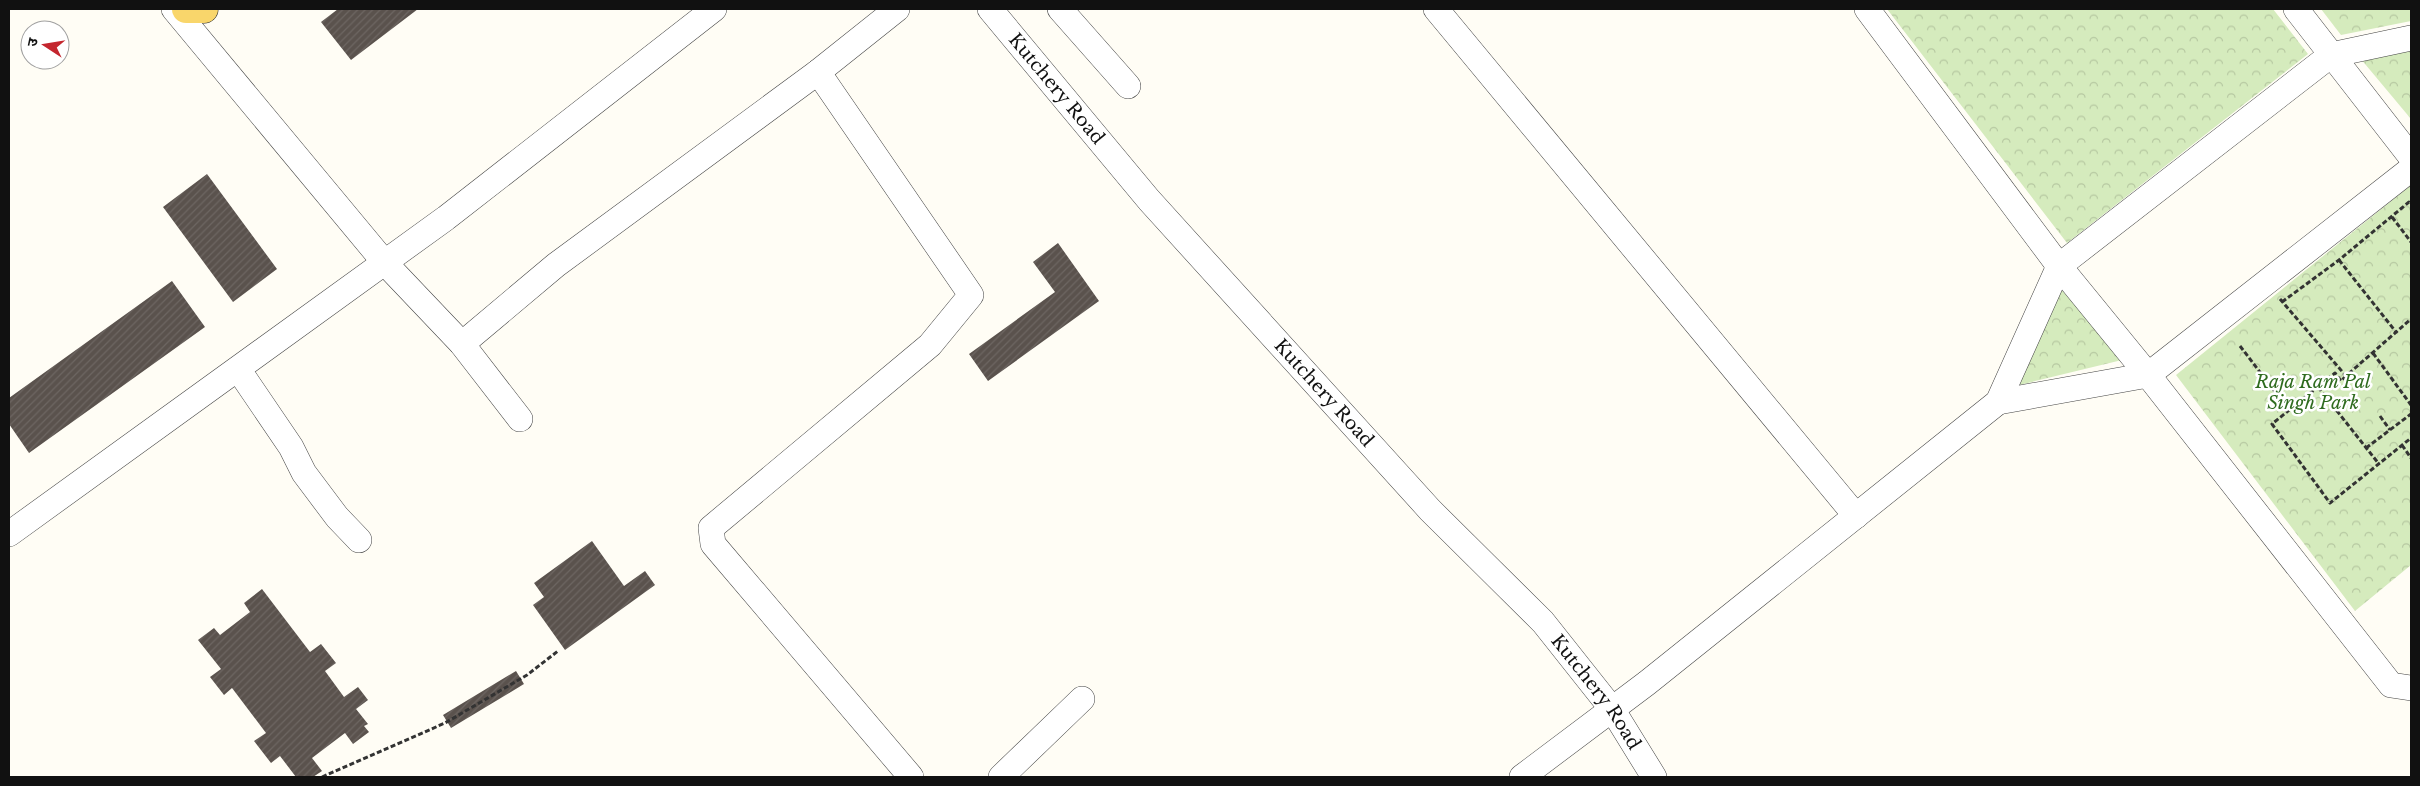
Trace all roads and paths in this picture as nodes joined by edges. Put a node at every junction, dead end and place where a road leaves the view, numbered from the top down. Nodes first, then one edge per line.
1 (174, 9) edge
2 (186, 9) edge
3 (204, 9) edge
4 (714, 9) edge
5 (897, 9) edge
6 (990, 9) edge
7 (1060, 9) edge
8 (1436, 9) edge
9 (1867, 9) edge
10 (2296, 9) edge
11 (2411, 38) edge
12 (2331, 55) junction
13 (818, 72) junction
14 (1128, 86) dead end
15 (2411, 157) edge
16 (2411, 169) edge
17 (2411, 204) edge
18 (2392, 217) junction
19 (2411, 242) edge
20 (2339, 260) junction
21 (385, 263) junction
22 (2059, 266) junction
23 (2276, 295) dead end
24 (2282, 302) junction
25 (2411, 319) edge
26 (2396, 332) junction
27 (462, 344) junction
28 (2240, 346) dead end
29 (2373, 353) junction
30 (238, 369) junction
31 (2148, 375) junction
32 (2346, 376) junction
33 (2318, 387) junction
34 (1998, 402) junction
35 (2411, 405) edge
36 (2289, 410) junction
37 (2411, 414) edge
38 (2380, 416) dead end
39 (520, 419) dead end
40 (2390, 430) junction
41 (2411, 438) edge
42 (2402, 445) junction
43 (2366, 448) junction
44 (2411, 458) edge
45 (2379, 464) junction
46 (1856, 516) junction
47 (9, 534) edge
48 (359, 540) dead end
49 (558, 651) dead end
50 (2411, 688) edge
51 (1082, 699) dead end
52 (1612, 709) junction
53 (322, 777) edge
54 (911, 777) edge
55 (1000, 777) edge
56 (1522, 777) edge
57 (1654, 777) edge

1 - 21 street
2 - 3 main road
4 - 21 street
5 - 13 street
6 - 52 street, Kutchery Road
7 - 14 street
8 - 46 street
9 - 22 street
10 - 12 street
11 - 12 street
12 - 15 street
12 - 22 street
13 - 27 street
13 - 54 street
16 - 31 street
17 - 18 path
18 - 19 path
18 - 20 path
20 - 24 path
20 - 26 path
21 - 27 street
21 - 30 street
22 - 31 street
22 - 34 street
23 - 24 path
24 - 32 path
25 - 26 path
26 - 29 path
27 - 39 street
28 - 36 path
29 - 32 path
29 - 35 path
30 - 47 street
30 - 48 street
31 - 34 street
31 - 50 street
32 - 33 path
33 - 36 path
33 - 43 path
34 - 46 street
36 - 45 path
37 - 40 path
38 - 40 path
40 - 43 path
41 - 42 path
42 - 44 path
42 - 45 path
43 - 45 path
46 - 52 street
49 - 53 path
51 - 55 street
52 - 56 street
52 - 57 street, Kutchery Road

